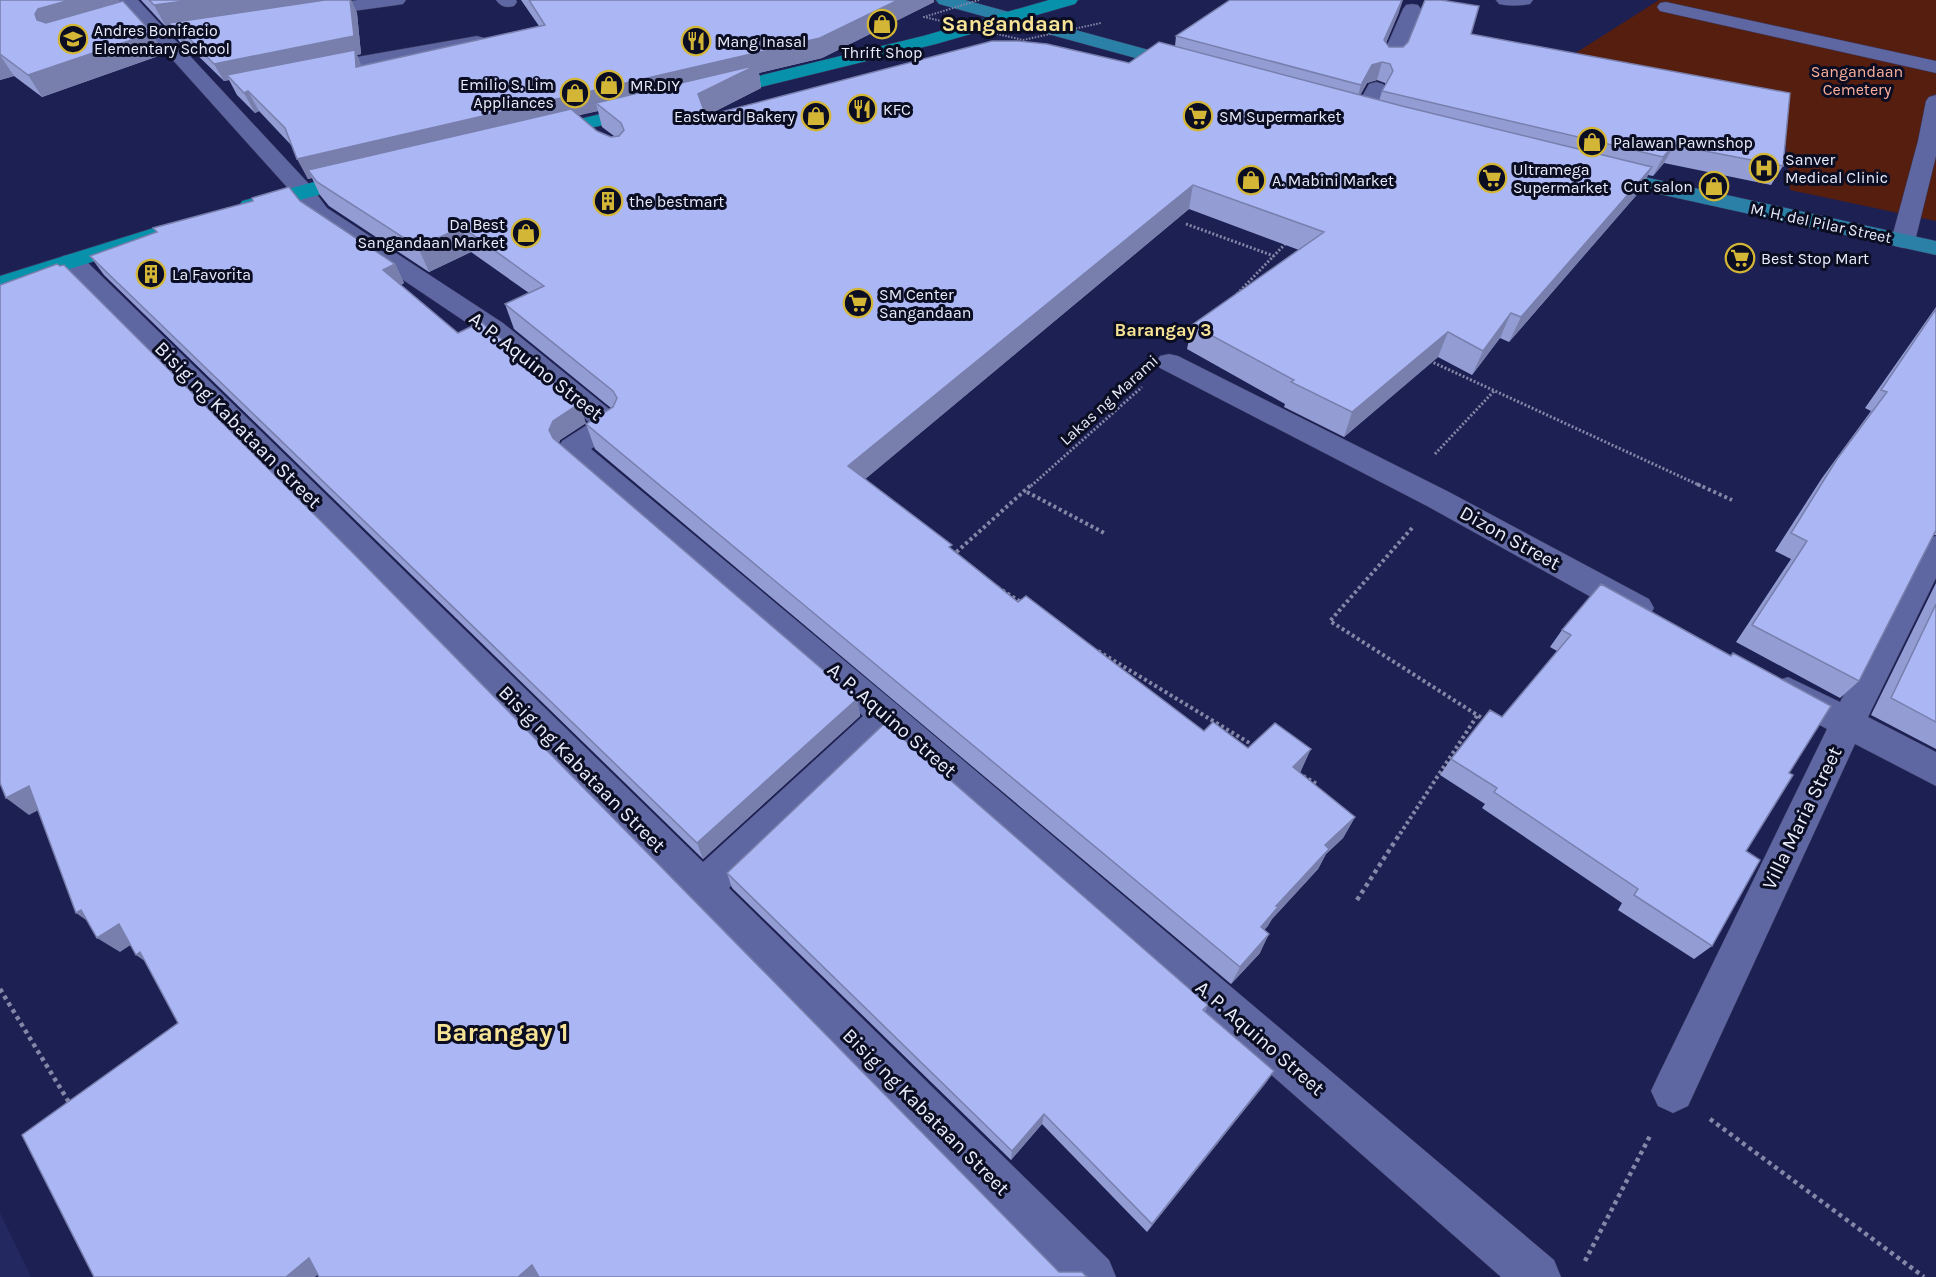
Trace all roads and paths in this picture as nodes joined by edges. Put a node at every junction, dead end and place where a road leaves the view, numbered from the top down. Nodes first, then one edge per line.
1 (397, 0) edge
2 (945, 0) edge
3 (980, 0) edge
4 (1069, 0) edge
5 (1505, 0) edge
6 (1524, 0) edge
7 (134, 6) edge
8 (1666, 7) dead end
9 (1412, 9) dead end
10 (289, 15) edge
11 (1009, 18) junction
12 (115, 20) edge
13 (1101, 22) dead end
14 (181, 32) edge
15 (160, 35) junction
16 (477, 42) edge
17 (1391, 59) edge
18 (1936, 67) edge
19 (1204, 70) edge
20 (300, 73) edge
21 (237, 87) edge
22 (1376, 88) edge
23 (212, 92) junction
24 (698, 96) edge
25 (1936, 101) edge
26 (663, 105) edge
27 (1340, 107) edge
28 (1373, 116) joint
29 (583, 124) junction
30 (526, 138) edge
31 (1932, 142) edge
32 (604, 143) edge
33 (1585, 170) edge
34 (380, 172) edge
35 (302, 190) junction
36 (227, 212) edge
37 (1186, 224) edge
38 (185, 225) edge
39 (1290, 240) edge
40 (1903, 241) junction
41 (1936, 248) edge
42 (1274, 256) junction
43 (72, 261) junction
44 (1254, 277) junction
45 (1264, 282) edge
46 (0, 284) edge
47 (1237, 294) edge
48 (1420, 356) edge
49 (1169, 362) joint
50 (1494, 391) junction
51 (1407, 483) junction
52 (1026, 492) junction
53 (1438, 499) junction
54 (1732, 500) dead end
55 (1106, 534) dead end
56 (1936, 547) edge
57 (960, 563) edge
58 (989, 581) edge
59 (1027, 606) edge
60 (1658, 620) edge
61 (1094, 649) edge
62 (1104, 655) junction
63 (1095, 663) edge
64 (1763, 677) edge
65 (887, 716) junction
66 (1478, 716) junction
67 (1488, 722) edge
68 (1847, 723) junction
69 (1266, 753) edge
70 (1936, 770) edge
71 (1296, 772) edge
72 (1317, 784) edge
73 (702, 888) junction
74 (1357, 900) dead end
75 (0, 989) edge
76 (1673, 1091) junction
77 (76, 1115) edge
78 (1582, 1267) dead end
79 (1092, 1277) edge
80 (1537, 1277) edge
81 (1924, 1277) edge

1 - 10 street
2 - 11 main road
3 - 13 path, bridge
4 - 11 highway
5 - 6 street
7 - 12 street
7 - 15 street
8 - 18 street
9 - 17 street
11 - 19 main road
11 - 24 highway
14 - 15 street
15 - 23 street
16 - 20 street
21 - 23 street
22 - 28 street
23 - 35 street
25 - 31 street
26 - 29 highway
27 - 28 main road
29 - 30 highway
29 - 32 street
31 - 40 street
33 - 40 main road, M. H. del Pilar Street
34 - 35 highway
35 - 36 highway
35 - 65 street, A. P. Aquino Street
37 - 42 path
38 - 43 highway
39 - 42 path
40 - 41 main road, M. H. del Pilar Street
42 - 44 path
43 - 46 highway
43 - 73 street, Bisig ng Kabataan Street
44 - 45 path
44 - 47 path
48 - 50 path
49 - 51 street, Dizon Street
49 - 52 path, Lakas ng Marami
50 - 51 path
50 - 54 path
51 - 53 street, Dizon Street
52 - 55 path
52 - 57 path, Lakas ng Marami
53 - 60 street, Dizon Street
53 - 66 path
56 - 68 street, Villa Maria Street
58 - 59 path
61 - 62 path
62 - 63 path
62 - 69 path
64 - 68 street
65 - 73 street
65 - 80 street, A. P. Aquino Street
66 - 67 path
66 - 74 path
68 - 70 street
68 - 76 street, Villa Maria Street
71 - 72 path
73 - 79 street, Bisig ng Kabataan Street
75 - 77 path
76 - 78 path
76 - 81 path

